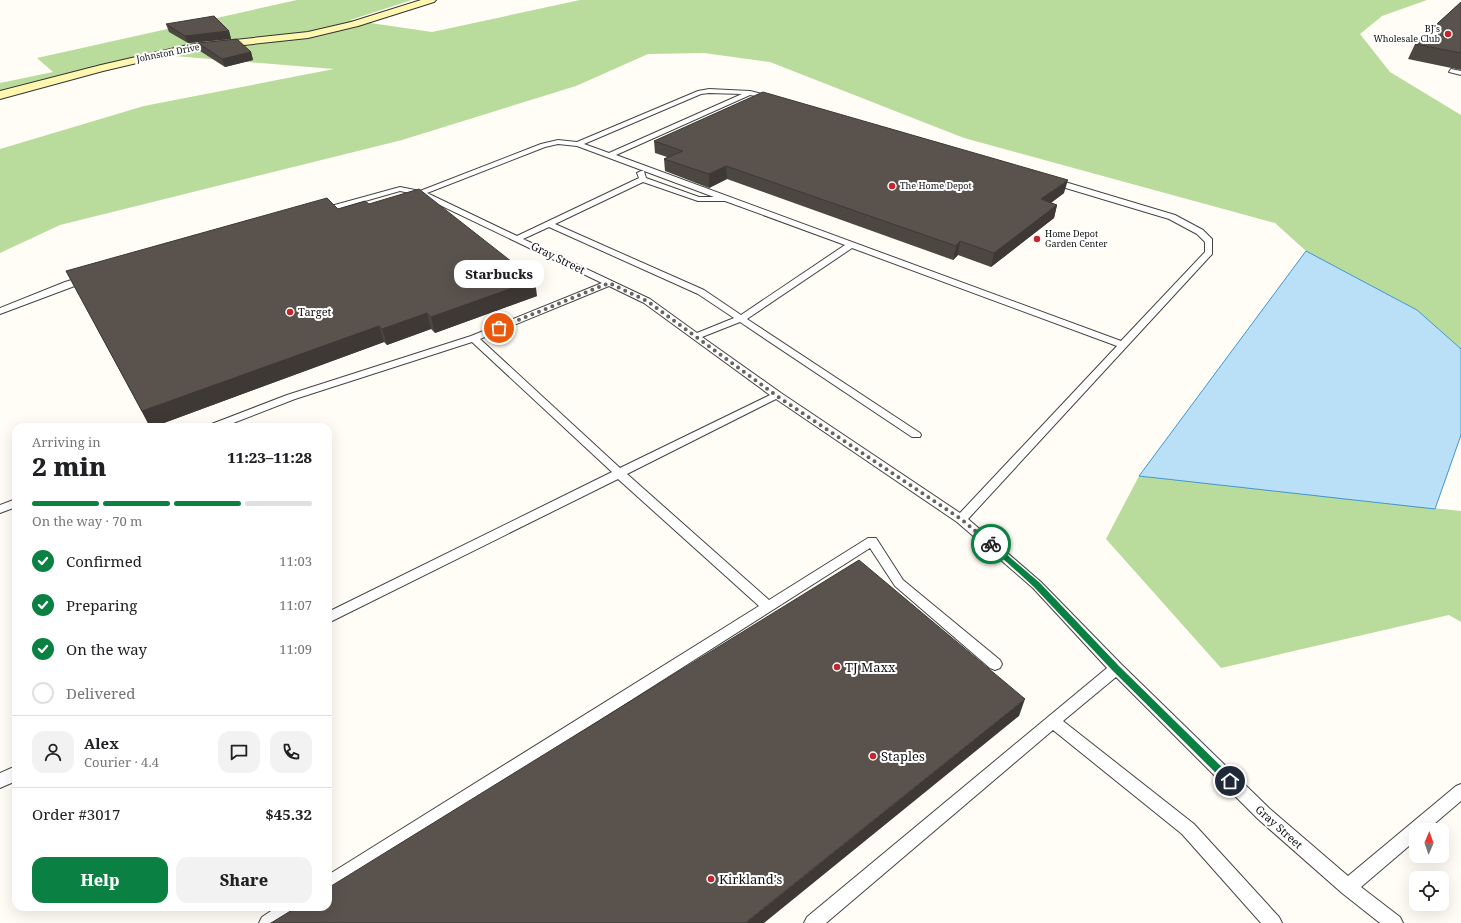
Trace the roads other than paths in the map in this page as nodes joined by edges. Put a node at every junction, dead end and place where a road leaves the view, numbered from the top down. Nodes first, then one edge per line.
1 (431, 0) edge
2 (1451, 71) edge
3 (1461, 73) edge
4 (750, 93) junction
5 (0, 94) edge
6 (780, 99) edge
7 (578, 144) junction
8 (611, 155) junction
9 (638, 165) junction
10 (1044, 178) edge
11 (643, 179) junction
12 (416, 191) junction
13 (730, 199) junction
14 (312, 214) edge
15 (548, 224) junction
16 (517, 239) junction
17 (853, 244) junction
18 (91, 277) edge
19 (609, 283) junction
20 (0, 311) edge
21 (741, 319) junction
22 (696, 336) junction
23 (474, 338) junction
24 (1123, 345) junction
25 (777, 396) junction
26 (223, 423) edge
27 (916, 435) dead end
28 (620, 474) junction
29 (12, 504) edge
30 (0, 509) edge
31 (961, 519) junction
32 (768, 606) junction
33 (332, 616) edge
34 (995, 664) dead end
35 (1116, 668) junction
36 (1052, 722) junction
37 (12, 775) edge
38 (0, 781) edge
39 (1461, 791) edge
40 (332, 882) edge
41 (1348, 887) junction
42 (287, 911) edge
43 (268, 923) edge
44 (813, 923) edge
45 (1273, 923) edge
46 (1394, 923) edge

1 - 5 street, Johnston Drive
2 - 3 lane
4 - 6 lane
4 - 7 lane
4 - 8 lane
7 - 8 lane
7 - 12 lane
8 - 9 lane
9 - 11 lane
9 - 13 lane
10 - 24 lane
11 - 13 lane
11 - 15 lane
12 - 14 lane
12 - 16 lane, Gray Street
13 - 17 lane
15 - 16 lane
15 - 21 lane
16 - 19 lane, Gray Street
17 - 21 lane
17 - 24 lane
18 - 20 lane
19 - 22 lane, Gray Street
19 - 23 lane
21 - 22 lane
21 - 27 lane
22 - 25 lane, Gray Street
23 - 26 lane
23 - 28 lane
24 - 31 lane
25 - 28 lane
25 - 31 lane, Gray Street
28 - 32 lane
28 - 33 lane
29 - 30 lane
31 - 35 lane, Gray Street
32 - 34 lane
32 - 40 lane
35 - 36 lane
35 - 41 lane, Gray Street
36 - 44 lane
36 - 45 lane
37 - 38 lane
39 - 41 lane
41 - 46 lane, Gray Street
42 - 43 lane

